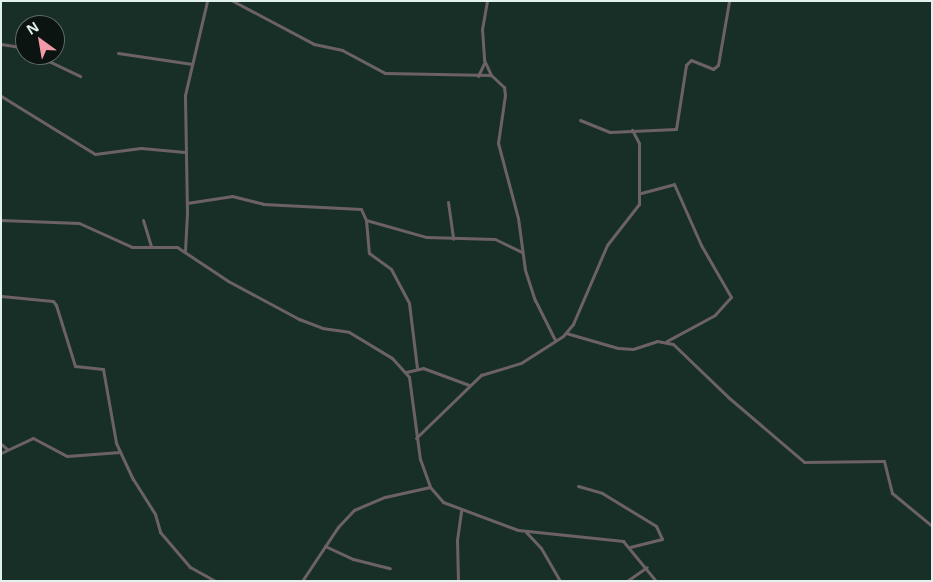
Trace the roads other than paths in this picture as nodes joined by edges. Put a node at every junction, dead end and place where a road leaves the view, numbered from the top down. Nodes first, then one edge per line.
1 (207, 1) edge
2 (233, 1) edge
3 (487, 1) edge
4 (729, 1) edge
5 (1, 44) edge
6 (15, 46) edge
7 (118, 53) dead end
8 (192, 64) junction
9 (484, 64) junction
10 (57, 65) edge
11 (491, 75) junction
12 (80, 76) dead end
13 (478, 76) junction
14 (1, 96) edge
15 (580, 120) dead end
16 (632, 130) junction
17 (184, 152) junction
18 (641, 193) junction
19 (448, 202) dead end
20 (187, 203) junction
21 (1, 220) edge
22 (143, 220) dead end
23 (366, 220) junction
24 (453, 239) junction
25 (151, 247) junction
26 (185, 251) junction
27 (522, 252) junction
28 (1, 296) edge
29 (566, 333) junction
30 (556, 340) junction
31 (666, 341) junction
32 (417, 368) junction
33 (406, 372) junction
34 (469, 385) junction
35 (416, 438) junction
36 (1, 444) edge
37 (7, 449) junction
38 (120, 452) junction
39 (1, 453) edge
40 (578, 486) dead end
41 (430, 487) junction
42 (461, 510) junction
43 (932, 526) edge
44 (525, 532) junction
45 (326, 546) junction
46 (630, 547) junction
47 (648, 567) junction
48 (390, 568) dead end
49 (215, 581) edge
50 (302, 581) edge
51 (458, 581) edge
52 (560, 581) edge
53 (627, 581) edge
54 (656, 581) edge

1 - 8 street
2 - 13 street
3 - 9 street
4 - 16 street
5 - 6 street
7 - 8 street
8 - 17 street
9 - 11 street
9 - 13 street
10 - 12 street
11 - 13 street
11 - 27 street
14 - 17 street
15 - 16 street
16 - 18 street
17 - 20 street
18 - 29 street
18 - 31 street
19 - 24 street
20 - 23 street
20 - 26 street
21 - 25 street
22 - 25 street
23 - 24 street
23 - 32 street
24 - 27 street
25 - 26 street
26 - 33 street
27 - 30 street
28 - 38 street
29 - 30 street
29 - 31 street
30 - 34 street
31 - 43 street
32 - 33 street
32 - 34 street
33 - 35 street
34 - 35 street
35 - 41 street
36 - 37 street
37 - 38 street
37 - 39 street
38 - 49 street
40 - 46 street
41 - 42 street
41 - 45 street
42 - 44 street
42 - 51 street
44 - 46 street
44 - 52 street
45 - 48 street
45 - 50 street
46 - 47 street
47 - 53 street
47 - 54 street

